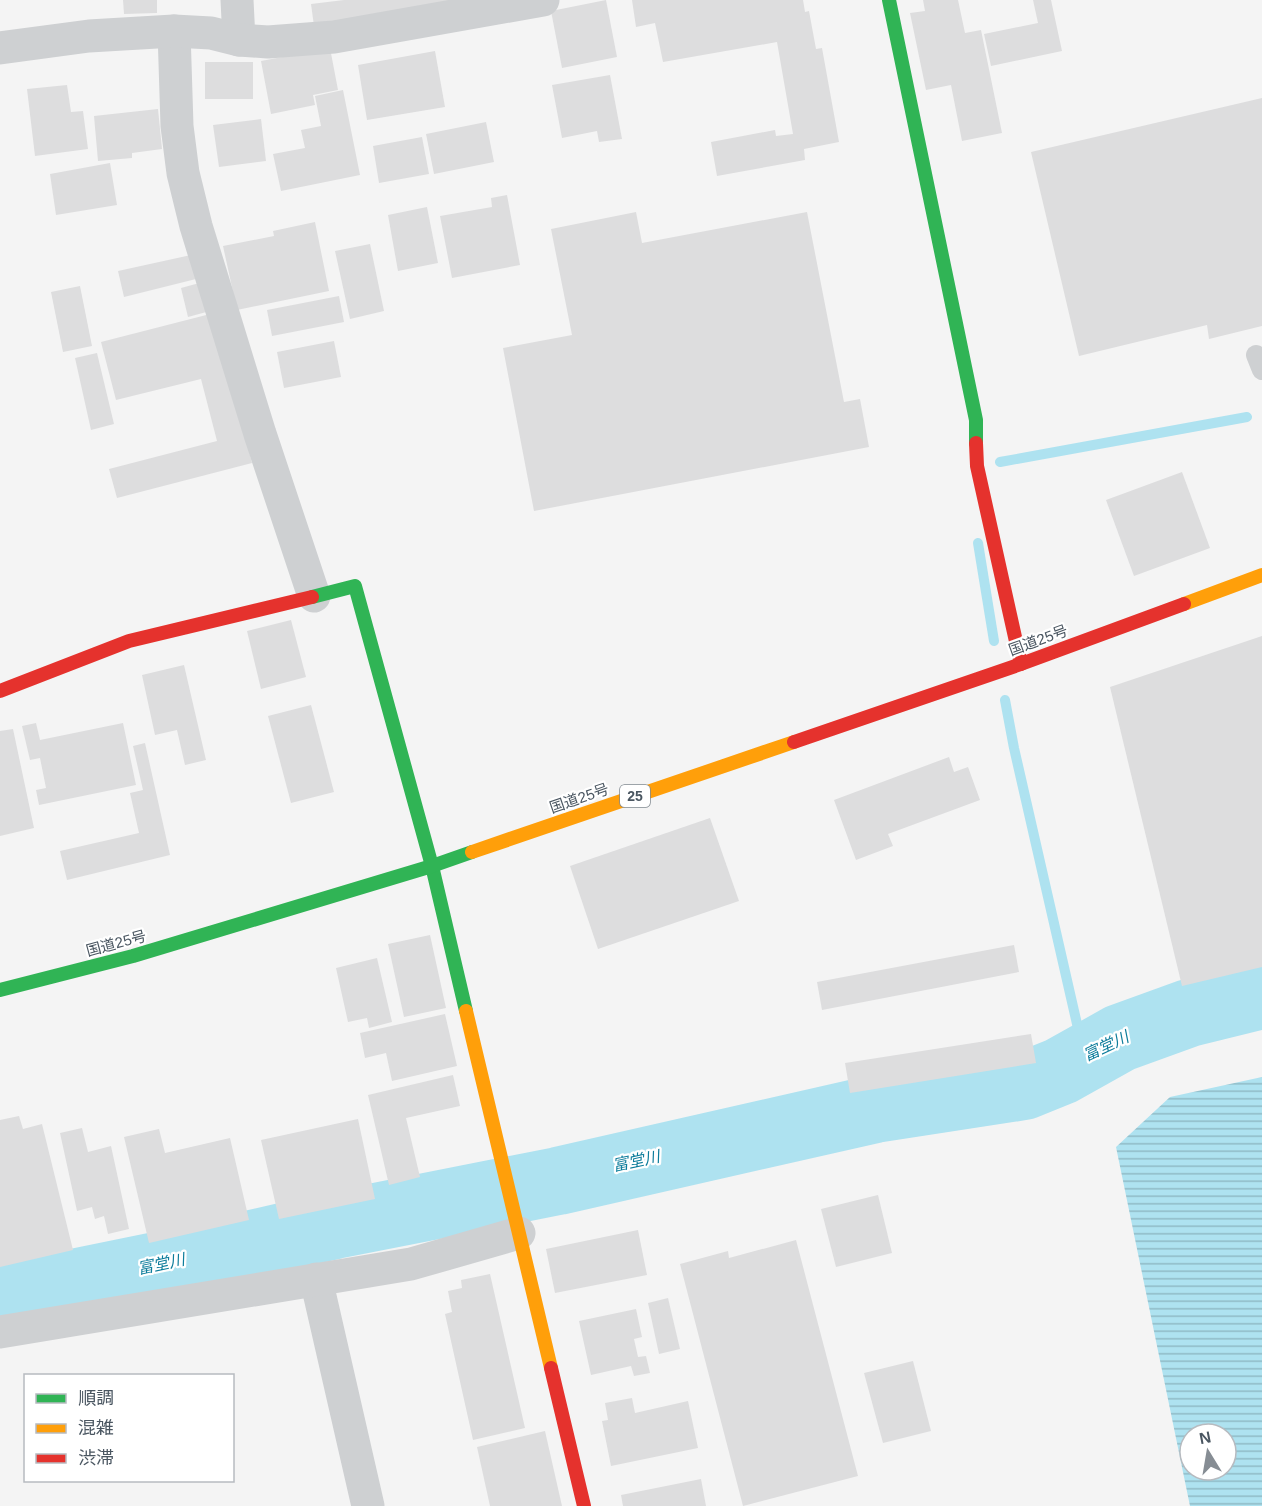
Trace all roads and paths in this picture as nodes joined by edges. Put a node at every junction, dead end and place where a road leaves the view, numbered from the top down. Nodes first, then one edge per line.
1 (237, 0) edge
2 (543, 0) edge
3 (889, 0) edge
4 (174, 31) junction
5 (240, 40) junction
6 (0, 48) edge
7 (1262, 575) edge
8 (314, 596) junction
9 (1021, 664) junction
10 (0, 691) edge
11 (432, 866) junction
12 (0, 990) edge
13 (516, 1221) junction
14 (316, 1279) junction
15 (0, 1332) edge
16 (368, 1506) edge
17 (584, 1506) edge

1 - 5 street
2 - 5 street
3 - 9 main road
4 - 5 street
4 - 6 street
4 - 8 street
7 - 9 main road, 国道25号 / 25
8 - 10 main road
8 - 11 main road
9 - 11 main road, 国道25号 / 25
11 - 12 main road, 国道25号 / 25
11 - 13 main road
13 - 14 street
13 - 17 main road
14 - 15 street
14 - 16 street

